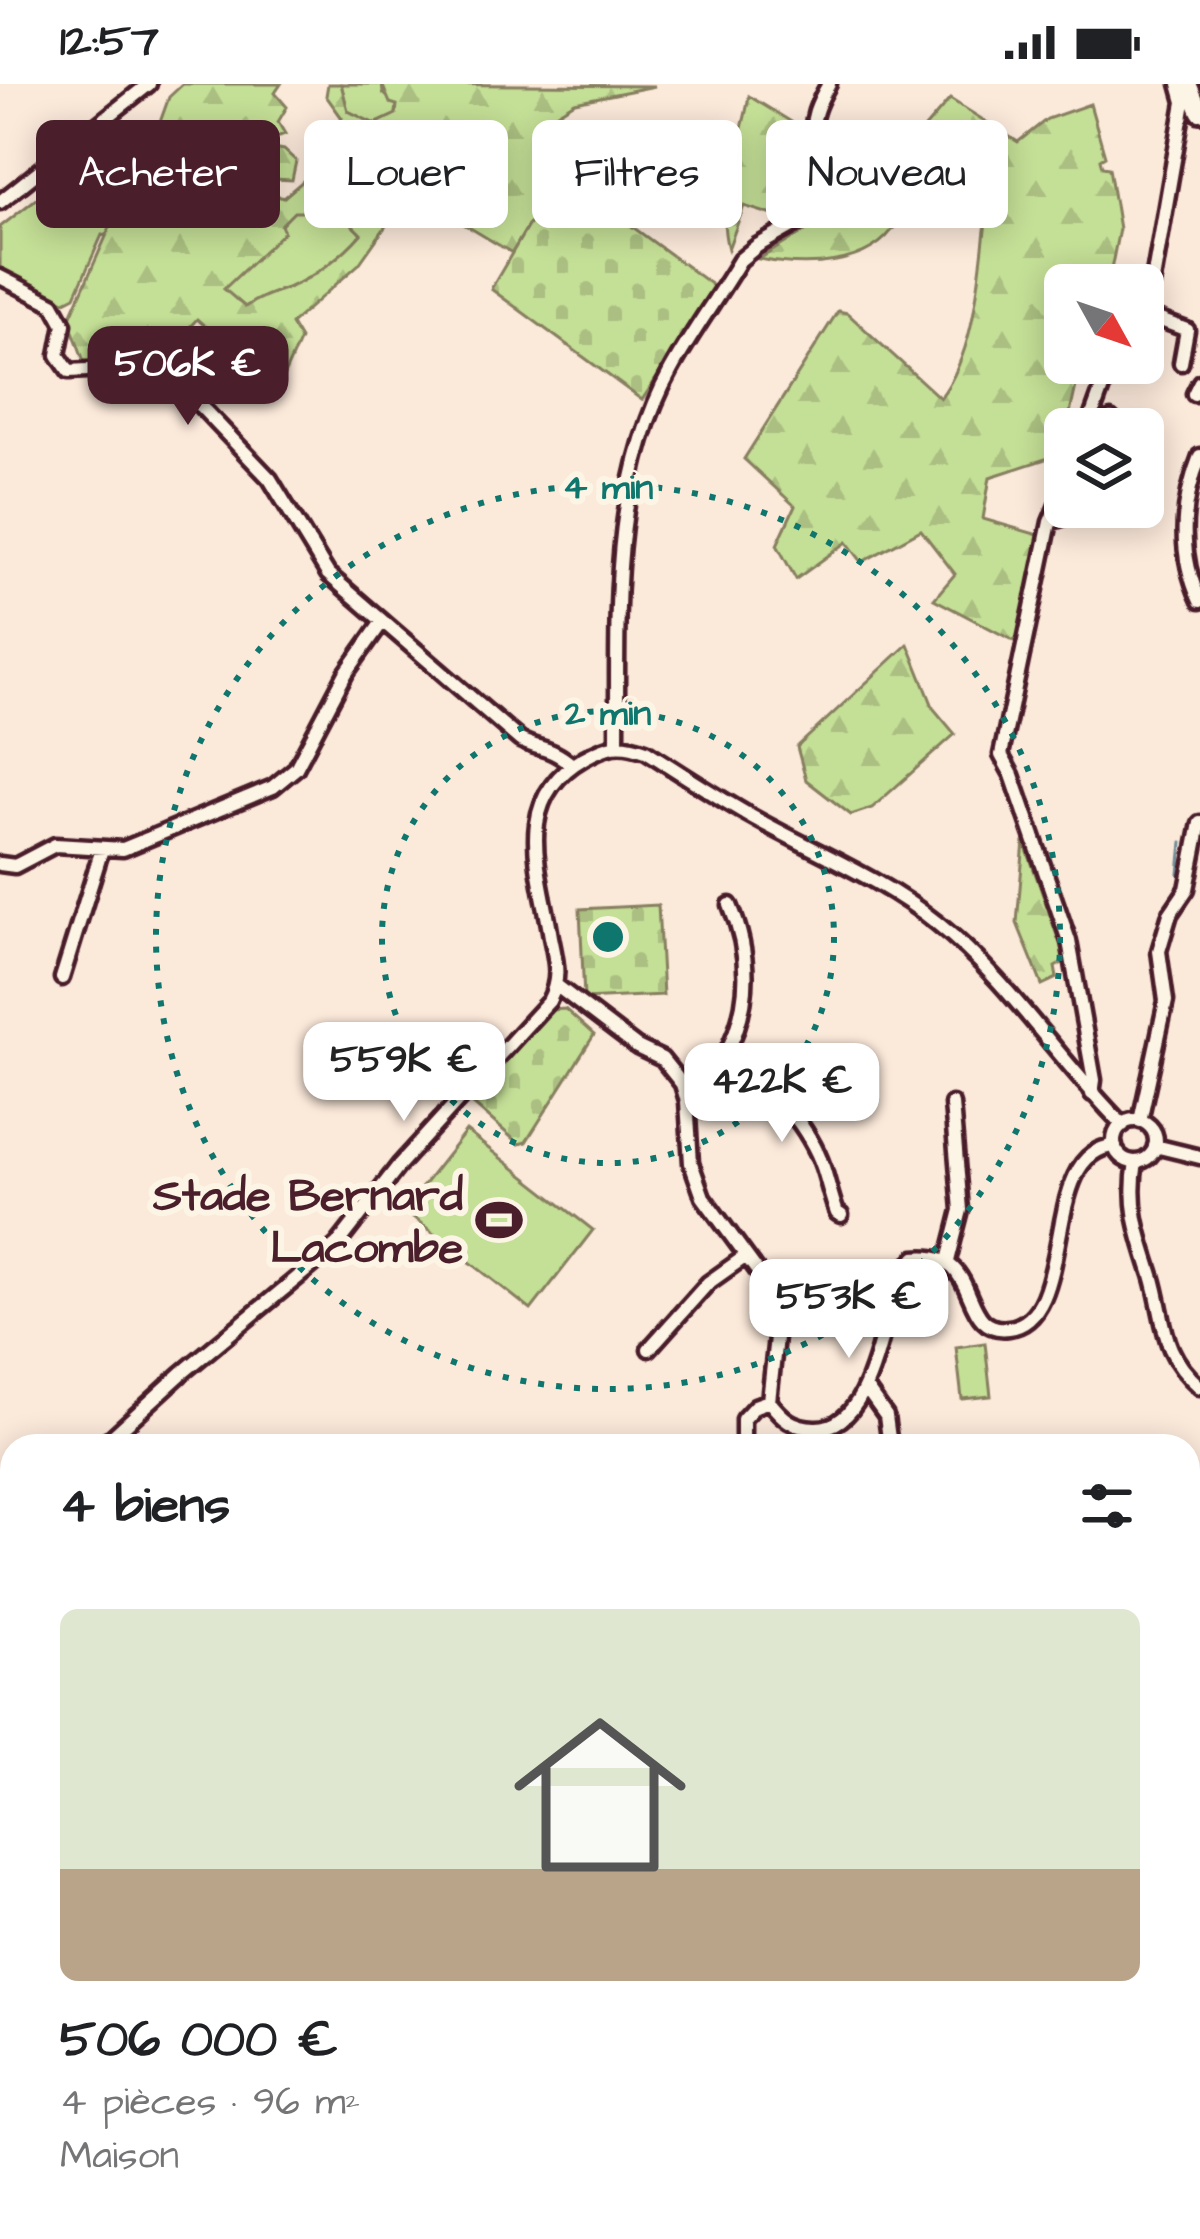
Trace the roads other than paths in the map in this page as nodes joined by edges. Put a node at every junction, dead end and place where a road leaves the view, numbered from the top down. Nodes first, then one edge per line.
1 (149, 84) edge
2 (829, 84) edge
3 (1183, 84) edge
4 (1200, 112) edge
5 (0, 202) edge
6 (1154, 264) edge
7 (0, 277) edge
8 (1164, 321) edge
9 (1181, 363) dead end
10 (1200, 456) edge
11 (1184, 522) junction
12 (1200, 522) edge
13 (1049, 528) edge
14 (1200, 601) edge
15 (382, 622) junction
16 (617, 743) junction
17 (572, 765) junction
18 (1200, 823) edge
19 (102, 849) junction
20 (0, 864) edge
21 (730, 904) dead end
22 (62, 977) dead end
23 (557, 986) junction
24 (730, 1046) junction
25 (1092, 1094) junction
26 (687, 1100) junction
27 (952, 1104) dead end
28 (1140, 1121) junction
29 (1123, 1125) junction
30 (1115, 1146) junction
31 (1155, 1146) junction
32 (1200, 1156) edge
33 (1136, 1162) junction
34 (841, 1214) dead end
35 (746, 1256) junction
36 (949, 1261) junction
37 (649, 1349) dead end
38 (1200, 1387) edge
39 (866, 1388) junction
40 (769, 1401) junction
41 (115, 1434) edge
42 (743, 1434) edge
43 (888, 1434) edge

1 - 5 street
2 - 16 street
3 - 4 street
3 - 6 street
7 - 15 street
8 - 9 street
10 - 11 street
11 - 12 street
11 - 14 street
13 - 25 street
15 - 17 street
15 - 19 street
16 - 17 street
16 - 25 street
17 - 23 street
18 - 28 street
19 - 20 street
19 - 22 street
21 - 24 street
23 - 26 street
23 - 41 street
24 - 26 street
24 - 34 street
25 - 29 street
26 - 35 street
27 - 36 street
28 - 29 street
28 - 31 street
29 - 30 street
30 - 33 street
30 - 36 street
31 - 32 street
31 - 33 street
33 - 38 street
35 - 37 street
35 - 40 street
36 - 39 street
39 - 40 street
39 - 43 street
40 - 42 street

